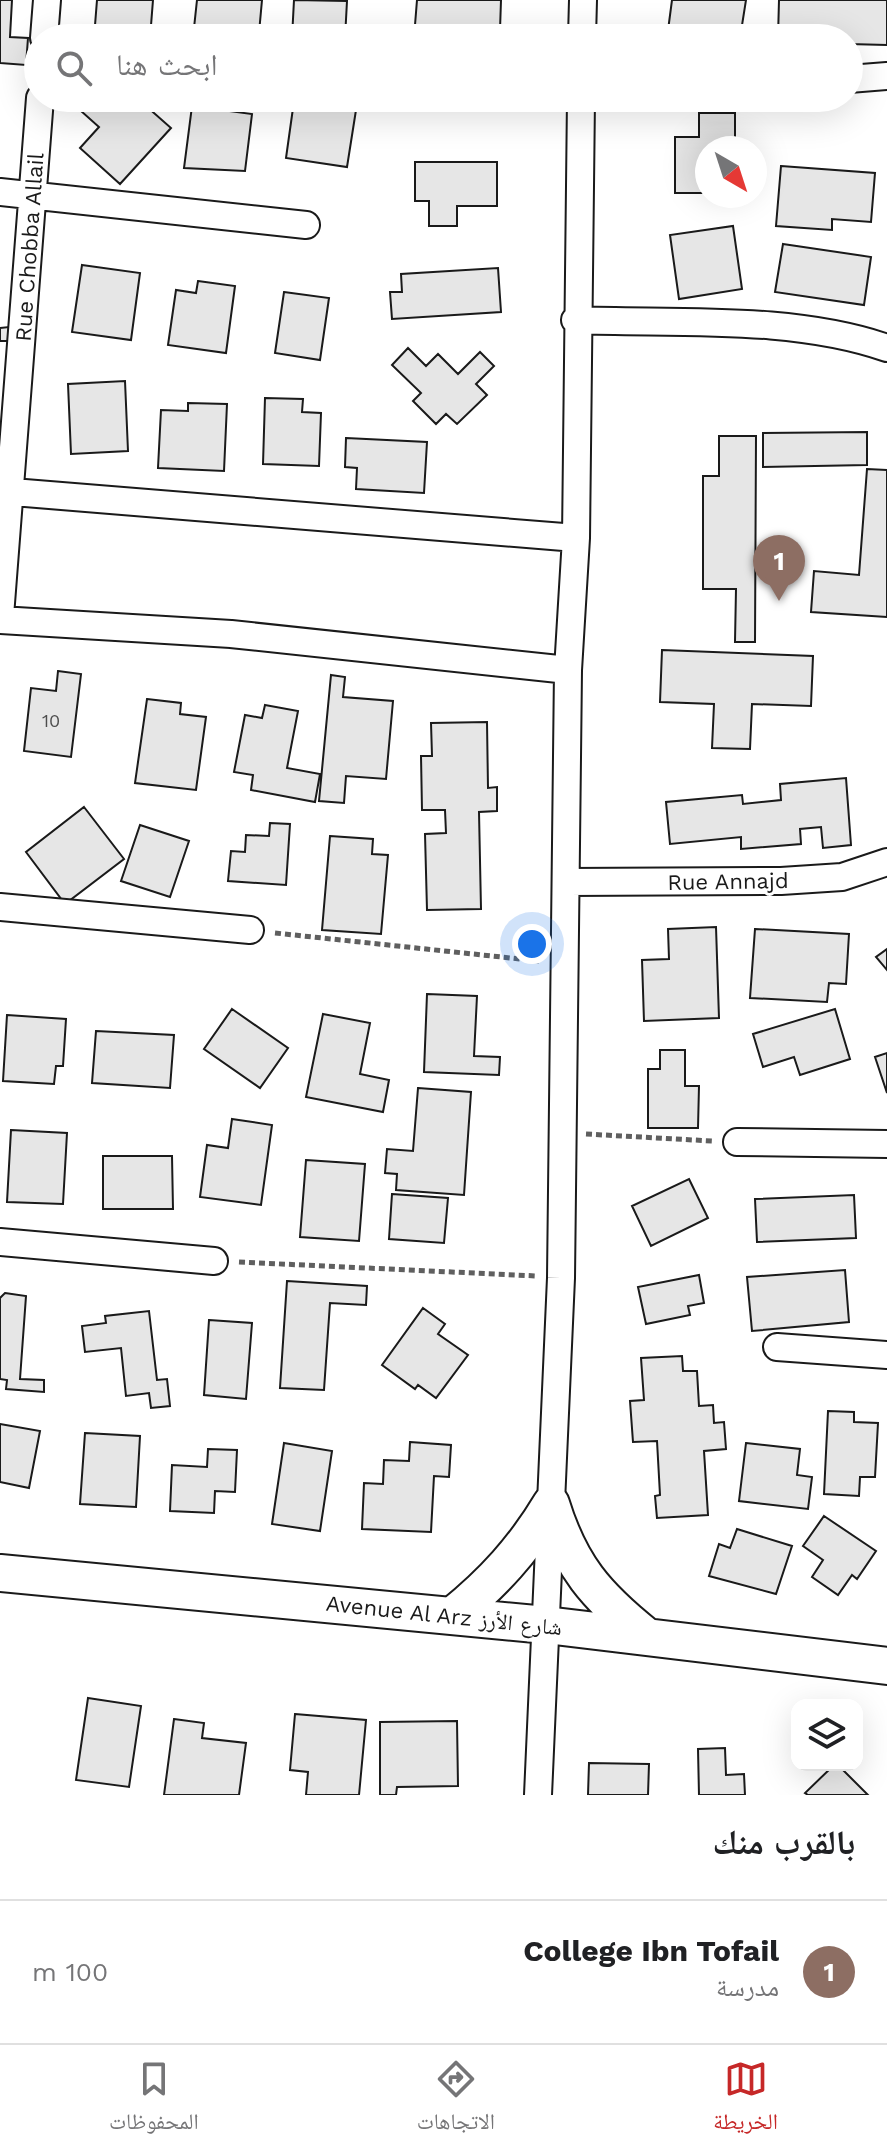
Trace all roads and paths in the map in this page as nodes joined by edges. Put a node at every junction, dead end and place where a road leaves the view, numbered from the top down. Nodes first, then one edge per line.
1 (47, 0) edge
2 (583, 0) edge
3 (45, 24) edge
4 (582, 24) edge
5 (887, 76) edge
6 (863, 78) edge
7 (39, 112) edge
8 (581, 112) edge
9 (0, 192) edge
10 (33, 194) junction
11 (306, 225) dead end
12 (575, 320) junction
13 (887, 348) edge
14 (5, 491) edge
15 (576, 538) junction
16 (0, 618) edge
17 (568, 670) junction
18 (887, 862) edge
19 (567, 882) junction
20 (0, 907) edge
21 (250, 930) joint
22 (565, 963) junction
23 (563, 1133) junction
24 (737, 1142) joint
25 (887, 1144) edge
26 (0, 1242) edge
27 (214, 1261) joint
28 (561, 1278) junction
29 (777, 1347) dead end
30 (887, 1355) edge
31 (551, 1504) junction
32 (0, 1573) edge
33 (452, 1616) junction
34 (546, 1625) junction
35 (646, 1636) junction
36 (887, 1666) edge
37 (538, 1795) edge

1 - 3 street
2 - 4 street
5 - 6 street
7 - 10 street, Rue Chobba Allail
8 - 12 street
9 - 10 street
10 - 11 street
10 - 14 street, Rue Chobba Allail
12 - 13 street
12 - 15 street
14 - 15 street
14 - 16 street, Rue Chobba Allail
15 - 17 street
16 - 17 street
17 - 19 street
18 - 19 street, Rue Annajd
19 - 22 street
20 - 21 street
21 - 22 path
22 - 23 street
23 - 24 path
23 - 28 street
24 - 25 street
26 - 27 street
27 - 28 path
28 - 31 street
29 - 30 street
31 - 33 street
31 - 34 street
31 - 35 street
32 - 33 street, Avenue Al Arz شارع الأرز
33 - 34 street, Avenue Al Arz شارع الأرز
34 - 35 street, Avenue Al Arz شارع الأرز
34 - 37 street
35 - 36 street, Avenue Al Arz شارع الأرز

